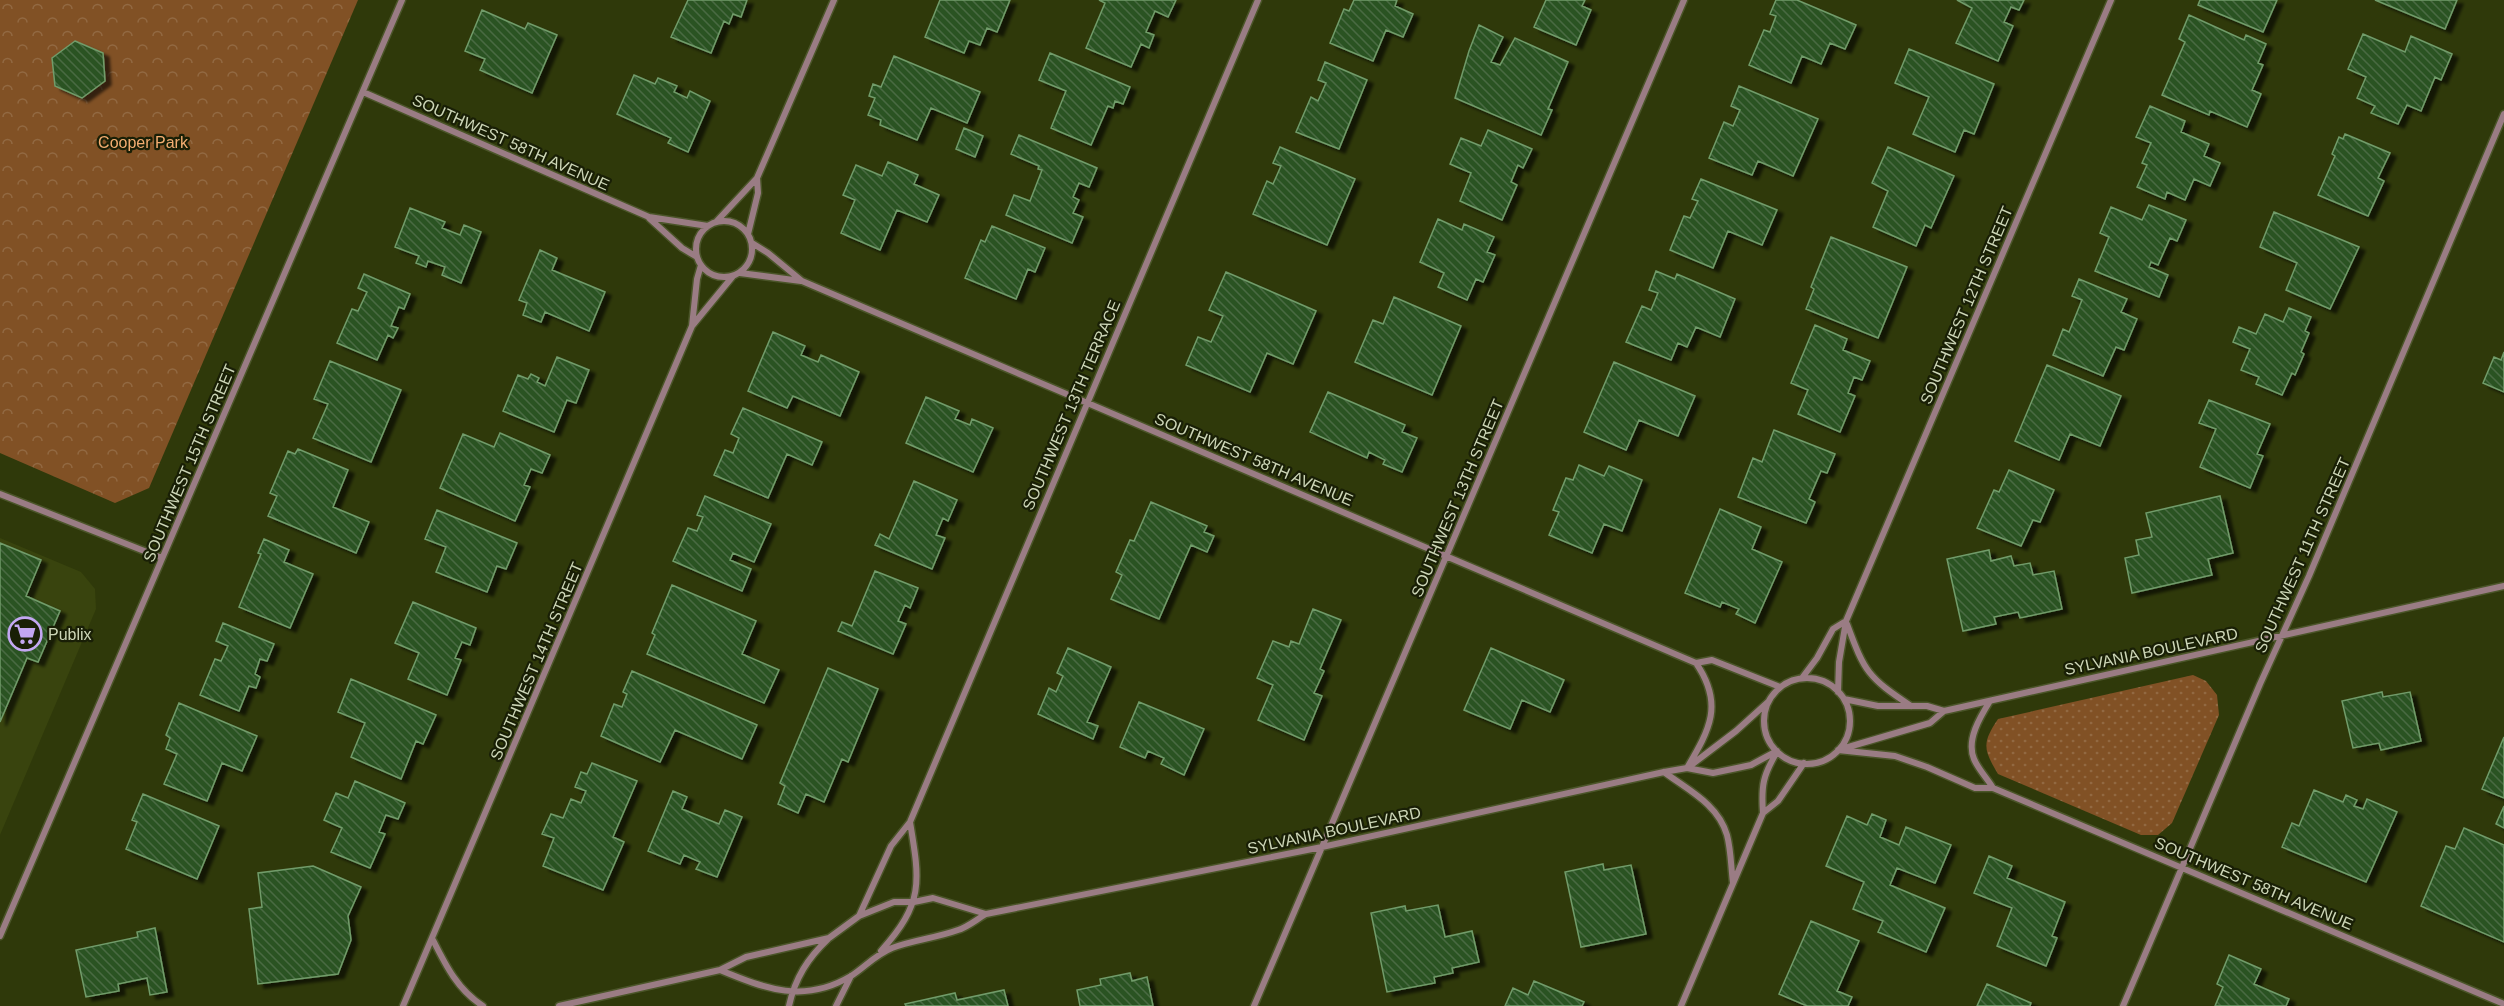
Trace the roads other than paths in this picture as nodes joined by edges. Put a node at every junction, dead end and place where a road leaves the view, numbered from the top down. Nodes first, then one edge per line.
1 (402, 0) edge
2 (834, 0) edge
3 (1258, 0) edge
4 (1684, 0) edge
5 (2111, 0) edge
6 (363, 92) junction
7 (2504, 114) edge
8 (757, 178) junction
9 (649, 217) junction
10 (716, 222) junction
11 (708, 226) junction
12 (748, 234) junction
13 (752, 243) junction
14 (697, 257) junction
15 (701, 265) junction
16 (740, 273) junction
17 (733, 276) junction
18 (802, 281) junction
19 (692, 326) junction
20 (1086, 402) junction
21 (0, 494) edge
22 (1447, 556) junction
23 (162, 558) junction
24 (2504, 586) edge
25 (1846, 621) junction
26 (2282, 636) junction
27 (1696, 663) junction
28 (1802, 678) junction
29 (1780, 687) junction
30 (1838, 692) junction
31 (1844, 699) junction
32 (1770, 700) junction
33 (1990, 701) junction
34 (1911, 706) junction
35 (1944, 711) junction
36 (1838, 750) junction
37 (1777, 751) junction
38 (1804, 763) junction
39 (1687, 768) junction
40 (1664, 772) junction
41 (1993, 788) junction
42 (1763, 813) junction
43 (910, 822) junction
44 (1322, 847) junction
45 (2182, 868) junction
46 (1733, 883) junction
47 (914, 902) junction
48 (986, 914) junction
49 (859, 916) junction
50 (0, 936) edge
51 (829, 938) junction
52 (433, 940) junction
53 (880, 953) junction
54 (720, 970) junction
55 (851, 976) junction
56 (791, 993) junction
57 (2504, 1004) edge
58 (403, 1006) edge
59 (483, 1006) edge
60 (559, 1006) edge
61 (789, 1006) edge
62 (836, 1006) edge
63 (1254, 1006) edge
64 (1681, 1006) edge
65 (2123, 1006) edge

1 - 6 street, SOUTHWEST 15TH STREET
2 - 8 street
3 - 20 street, SOUTHWEST 13TH TERRACE
4 - 22 street, SOUTHWEST 13TH STREET
5 - 25 street, SOUTHWEST 12TH STREET
6 - 9 street, SOUTHWEST 58TH AVENUE
6 - 23 street, SOUTHWEST 15TH STREET
7 - 26 street, SOUTHWEST 11TH STREET
8 - 10 street
8 - 12 street
9 - 11 street, SOUTHWEST 58TH AVENUE
9 - 14 street, SOUTHWEST 58TH AVENUE
10 - 11 street
10 - 12 street
11 - 14 street
12 - 13 street
13 - 16 street
13 - 18 street, SOUTHWEST 58TH AVENUE
14 - 15 street
15 - 17 street
15 - 19 street, SOUTHWEST 14TH STREET
16 - 17 street
16 - 18 street, SOUTHWEST 58TH AVENUE
17 - 19 street, SOUTHWEST 14TH STREET
18 - 20 street, SOUTHWEST 58TH AVENUE
19 - 52 street, SOUTHWEST 14TH STREET
20 - 22 street, SOUTHWEST 58TH AVENUE
20 - 43 street, SOUTHWEST 13TH TERRACE
21 - 23 street
22 - 27 street, SOUTHWEST 58TH AVENUE
22 - 44 street, SOUTHWEST 13TH STREET
23 - 50 street, SOUTHWEST 15TH STREET
24 - 26 street, SYLVANIA BOULEVARD
25 - 28 street, SOUTHWEST 12TH STREET
25 - 30 street, SOUTHWEST 12TH STREET
25 - 34 street
26 - 33 street, SYLVANIA BOULEVARD
26 - 45 street, SOUTHWEST 11TH STREET
27 - 29 street, SOUTHWEST 58TH AVENUE
27 - 39 street
28 - 29 street
28 - 30 street
29 - 32 street
30 - 31 street
31 - 34 street, SYLVANIA BOULEVARD
31 - 36 street
32 - 37 street
32 - 39 street, SYLVANIA BOULEVARD
33 - 35 street, SYLVANIA BOULEVARD
33 - 41 street
34 - 35 street, SYLVANIA BOULEVARD
35 - 36 street, SYLVANIA BOULEVARD
36 - 38 street
36 - 41 street, SOUTHWEST 58TH AVENUE
37 - 38 street
37 - 39 street, SYLVANIA BOULEVARD
37 - 42 street
38 - 42 street
39 - 40 street, SYLVANIA BOULEVARD
40 - 44 street, SYLVANIA BOULEVARD
40 - 46 street
41 - 45 street, SOUTHWEST 58TH AVENUE
42 - 46 street
43 - 47 street
43 - 49 street, SOUTHWEST 13TH TERRACE
44 - 48 street, SYLVANIA BOULEVARD
44 - 63 street, SOUTHWEST 13TH STREET
45 - 57 street, SOUTHWEST 58TH AVENUE
45 - 65 street, SOUTHWEST 11TH STREET
46 - 64 street
47 - 48 street, SYLVANIA BOULEVARD
47 - 49 street, SYLVANIA BOULEVARD
47 - 53 street
48 - 53 street, SYLVANIA BOULEVARD
49 - 51 street, SYLVANIA BOULEVARD
51 - 54 street, SYLVANIA BOULEVARD
51 - 56 street
52 - 58 street, SOUTHWEST 14TH STREET
52 - 59 street
53 - 55 street, SYLVANIA BOULEVARD
54 - 56 street, SYLVANIA BOULEVARD
54 - 60 street, SYLVANIA BOULEVARD
55 - 56 street, SYLVANIA BOULEVARD
55 - 62 street
56 - 61 street

